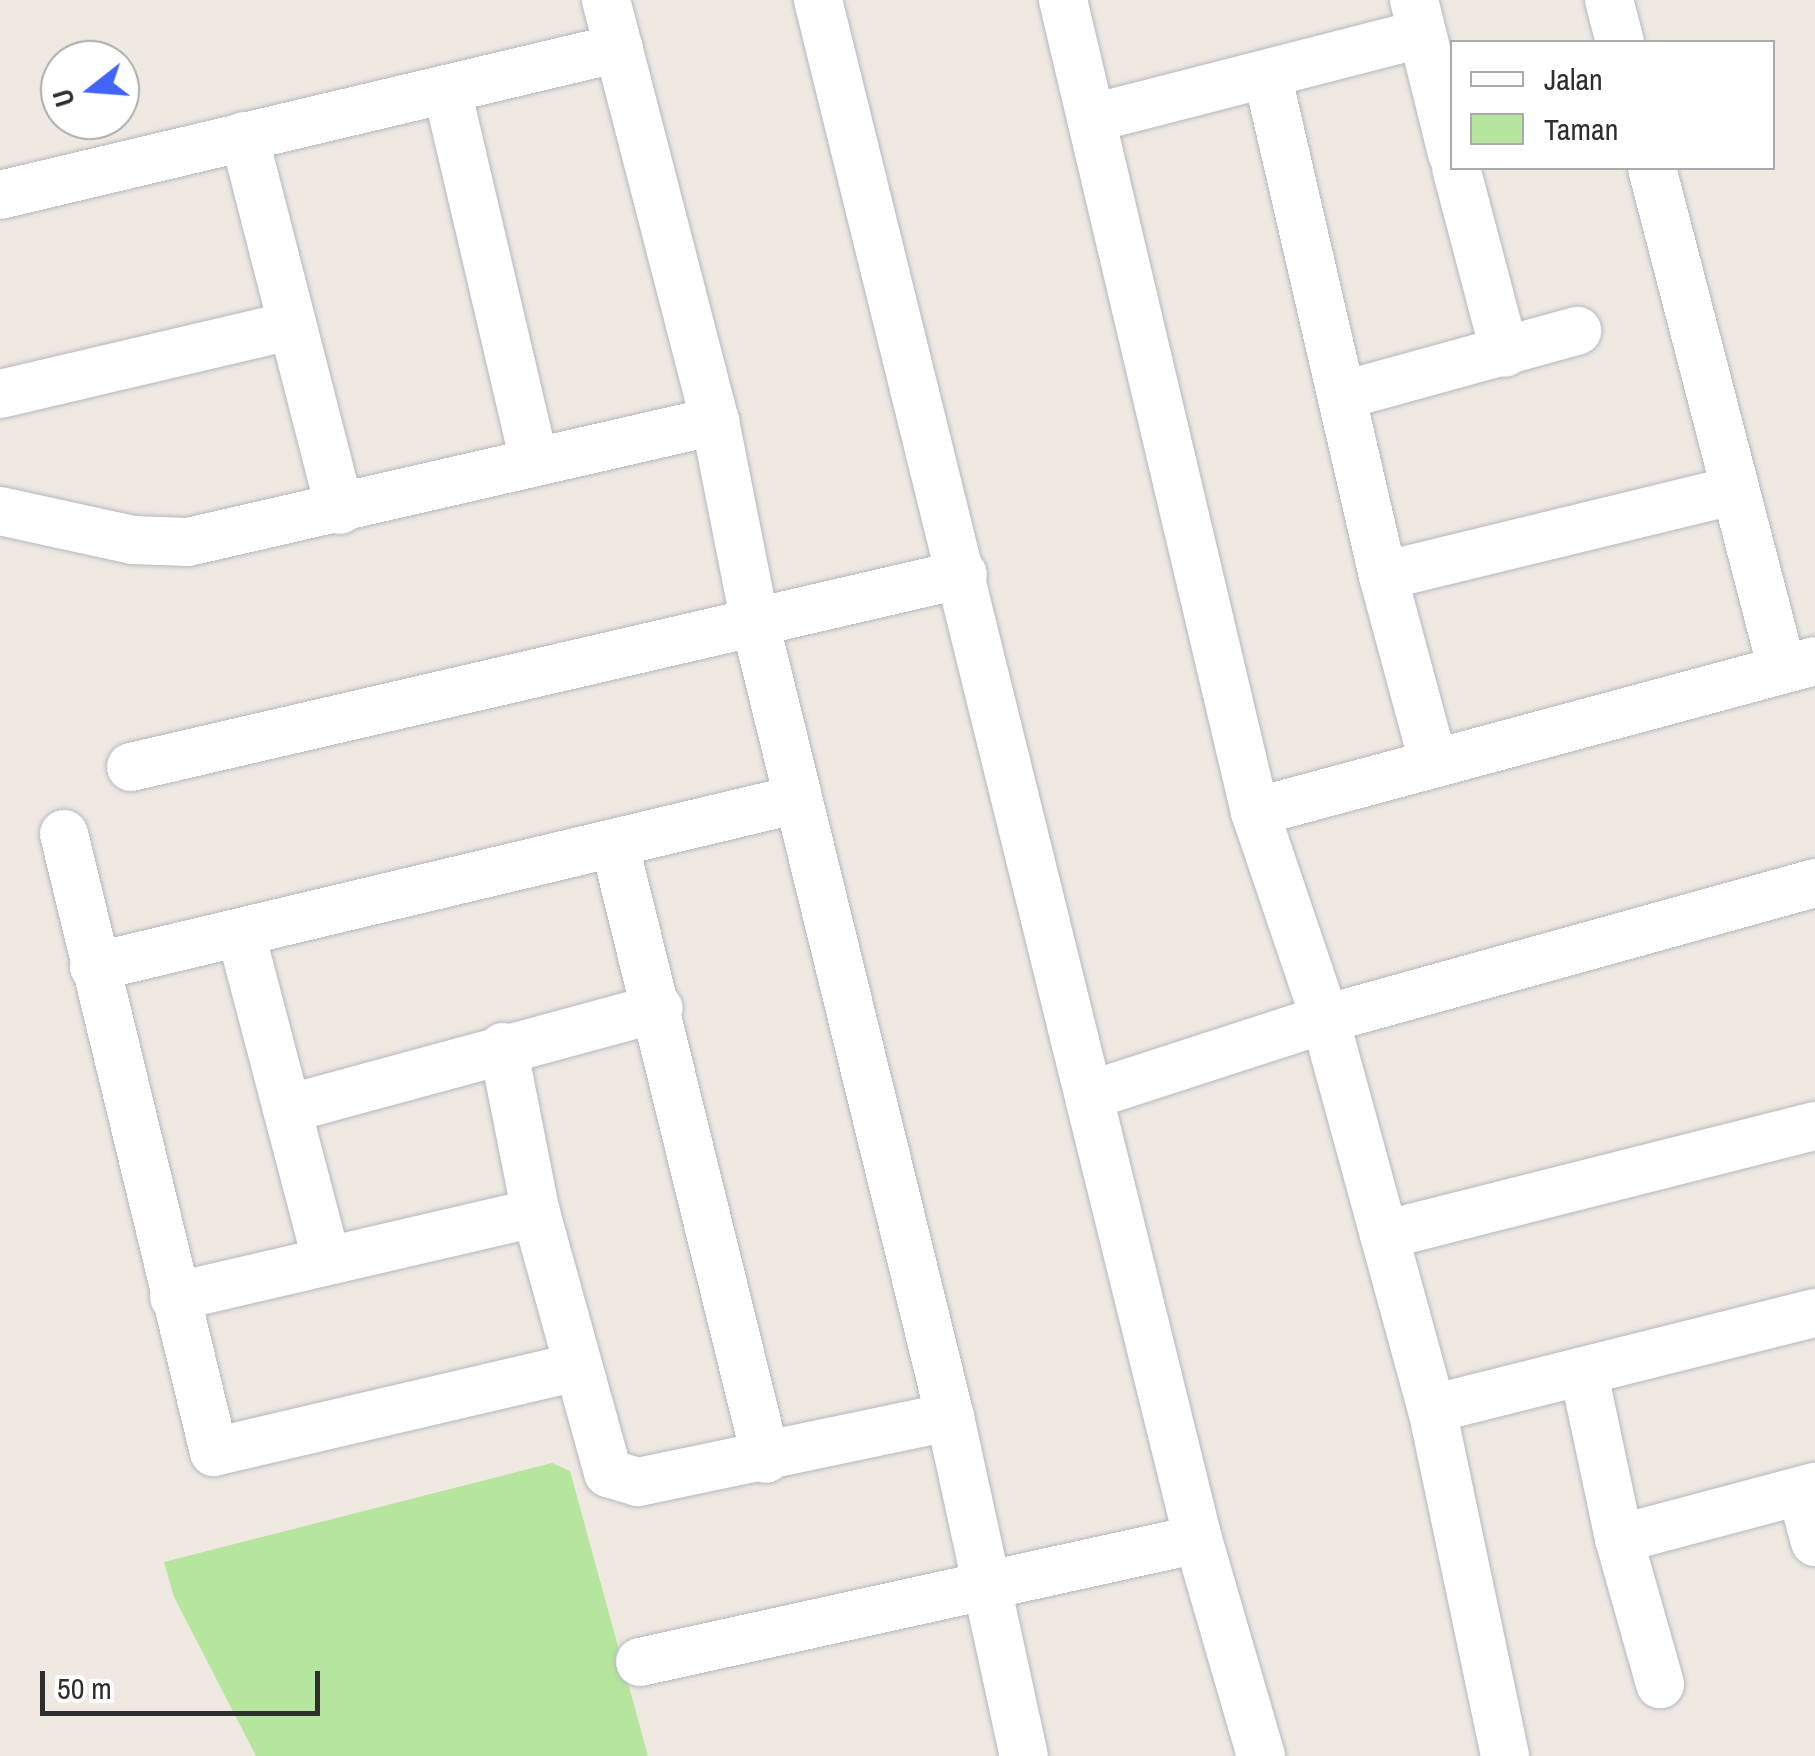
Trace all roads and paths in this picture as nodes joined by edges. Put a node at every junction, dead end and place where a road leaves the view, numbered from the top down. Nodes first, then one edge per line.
1 (606, 0) edge
2 (818, 0) edge
3 (1063, 0) edge
4 (1609, 0) edge
5 (1417, 17) edge
6 (1619, 40) edge
7 (619, 48) junction
8 (1267, 74) junction
9 (446, 90) junction
10 (1093, 118) junction
11 (244, 136) junction
12 (1450, 146) edge
13 (1457, 170) edge
14 (1653, 170) edge
15 (0, 195) edge
16 (289, 326) junction
17 (1577, 331) dead end
18 (1505, 353) junction
19 (0, 394) edge
20 (1344, 396) junction
21 (715, 421) junction
22 (534, 460) junction
23 (1735, 490) junction
24 (340, 510) junction
25 (0, 511) edge
26 (963, 574) junction
27 (1383, 576) junction
28 (754, 618) junction
29 (1799, 665) edge
30 (1433, 761) junction
31 (131, 767) dead end
32 (798, 800) junction
33 (1255, 812) junction
34 (64, 834) dead end
35 (615, 846) junction
36 (1815, 883) edge
37 (241, 934) junction
38 (94, 967) junction
39 (658, 1008) junction
40 (1325, 1019) junction
41 (504, 1047) junction
42 (1091, 1095) junction
43 (287, 1109) junction
44 (1815, 1126) edge
45 (536, 1212) junction
46 (1384, 1235) junction
47 (326, 1259) junction
48 (174, 1296) junction
49 (1815, 1314) edge
50 (575, 1367) junction
51 (1584, 1374) junction
52 (1432, 1409) junction
53 (950, 1417) junction
54 (766, 1459) junction
55 (1808, 1489) edge
56 (1198, 1539) junction
57 (1619, 1539) junction
58 (1815, 1542) edge
59 (990, 1588) junction
60 (640, 1662) dead end
61 (1660, 1684) dead end
62 (1024, 1756) edge
63 (1261, 1756) edge
64 (1505, 1756) edge

1 - 7 street
2 - 26 street
3 - 10 street
4 - 6 street
5 - 8 street
5 - 12 street
7 - 9 street
7 - 21 street
8 - 10 street
8 - 20 street
9 - 11 street
9 - 22 street
10 - 33 street
11 - 15 street
11 - 16 street
13 - 18 street
14 - 23 street
16 - 19 street
16 - 24 street
17 - 18 street
18 - 20 street
20 - 27 street
21 - 22 street
21 - 28 street
22 - 24 street
23 - 27 street
23 - 29 street
24 - 25 street
26 - 28 street
26 - 42 street
27 - 30 street
28 - 31 street
28 - 32 street
29 - 30 street
30 - 33 street
32 - 35 street
32 - 53 street
33 - 40 street
34 - 38 street
35 - 37 street
35 - 39 street
36 - 40 street
37 - 38 street
37 - 43 street
38 - 48 street
39 - 41 street
39 - 54 street
40 - 42 street
40 - 46 street
41 - 43 street
41 - 45 street
42 - 56 street
43 - 47 street
44 - 46 street
45 - 47 street
45 - 50 street
46 - 52 street
47 - 48 street
48 - 50 street
49 - 51 street
50 - 54 street
51 - 52 street
51 - 57 street
52 - 64 street
53 - 54 street
53 - 59 street
55 - 57 street
55 - 58 street
56 - 59 street
56 - 63 street
57 - 61 street
59 - 60 street
59 - 62 street

